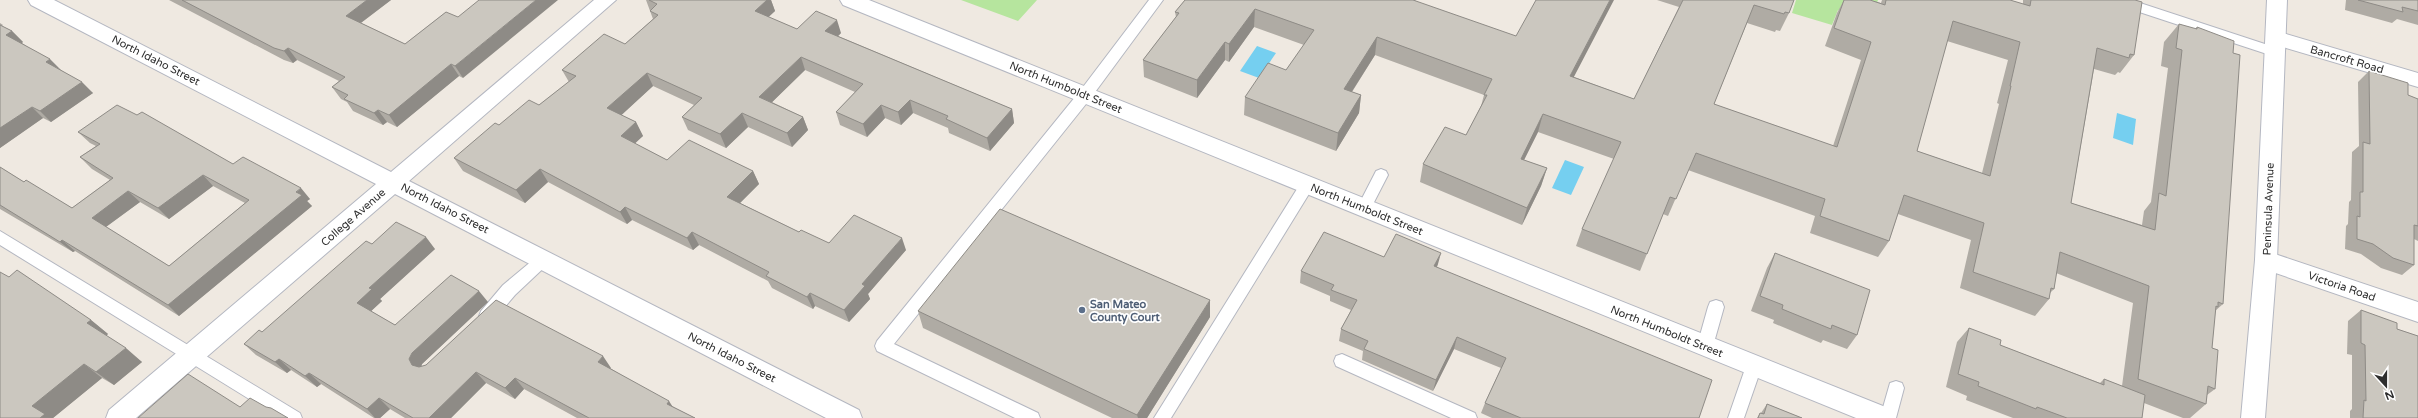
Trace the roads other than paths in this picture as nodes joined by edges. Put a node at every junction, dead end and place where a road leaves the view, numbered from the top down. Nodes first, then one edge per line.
1 (38, 0) edge
2 (606, 0) edge
3 (850, 0) edge
4 (1156, 0) edge
5 (2118, 0) edge
6 (2277, 0) edge
7 (2275, 45) junction
8 (2418, 80) edge
9 (1085, 95) junction
10 (1381, 175) dead end
11 (394, 182) junction
12 (1307, 185) junction
13 (1364, 208) junction
14 (0, 238) edge
15 (544, 259) junction
16 (2266, 260) junction
17 (1716, 306) dead end
18 (2418, 312) edge
19 (477, 325) edge
20 (1705, 346) junction
21 (191, 356) junction
22 (1342, 361) dead end
23 (1754, 366) junction
24 (1896, 388) dead end
25 (118, 418) edge
26 (294, 418) edge
27 (850, 418) edge
28 (1032, 418) edge
29 (1162, 418) edge
30 (1469, 418) edge
31 (1736, 418) edge
32 (1884, 418) edge
33 (1888, 418) edge
34 (2253, 418) edge

1 - 11 street, North Idaho Street
2 - 11 street, College Avenue
3 - 9 street, North Humboldt Street
4 - 9 lane
5 - 7 lane
6 - 7 street, Peninsula Avenue
7 - 8 street, Bancroft Road
7 - 16 street, Peninsula Avenue
9 - 12 street, North Humboldt Street
9 - 28 lane
10 - 13 lane
11 - 15 street, North Idaho Street
11 - 21 street, College Avenue
12 - 13 street, North Humboldt Street
12 - 29 lane
13 - 20 street, North Humboldt Street
14 - 21 lane
15 - 19 lane
15 - 27 street, North Idaho Street
16 - 18 street, Victoria Road
16 - 34 street, Peninsula Avenue
17 - 20 lane
20 - 23 street, North Humboldt Street
21 - 25 street, College Avenue
21 - 26 lane
22 - 30 lane
23 - 31 lane
23 - 32 street, North Humboldt Street
24 - 33 lane

